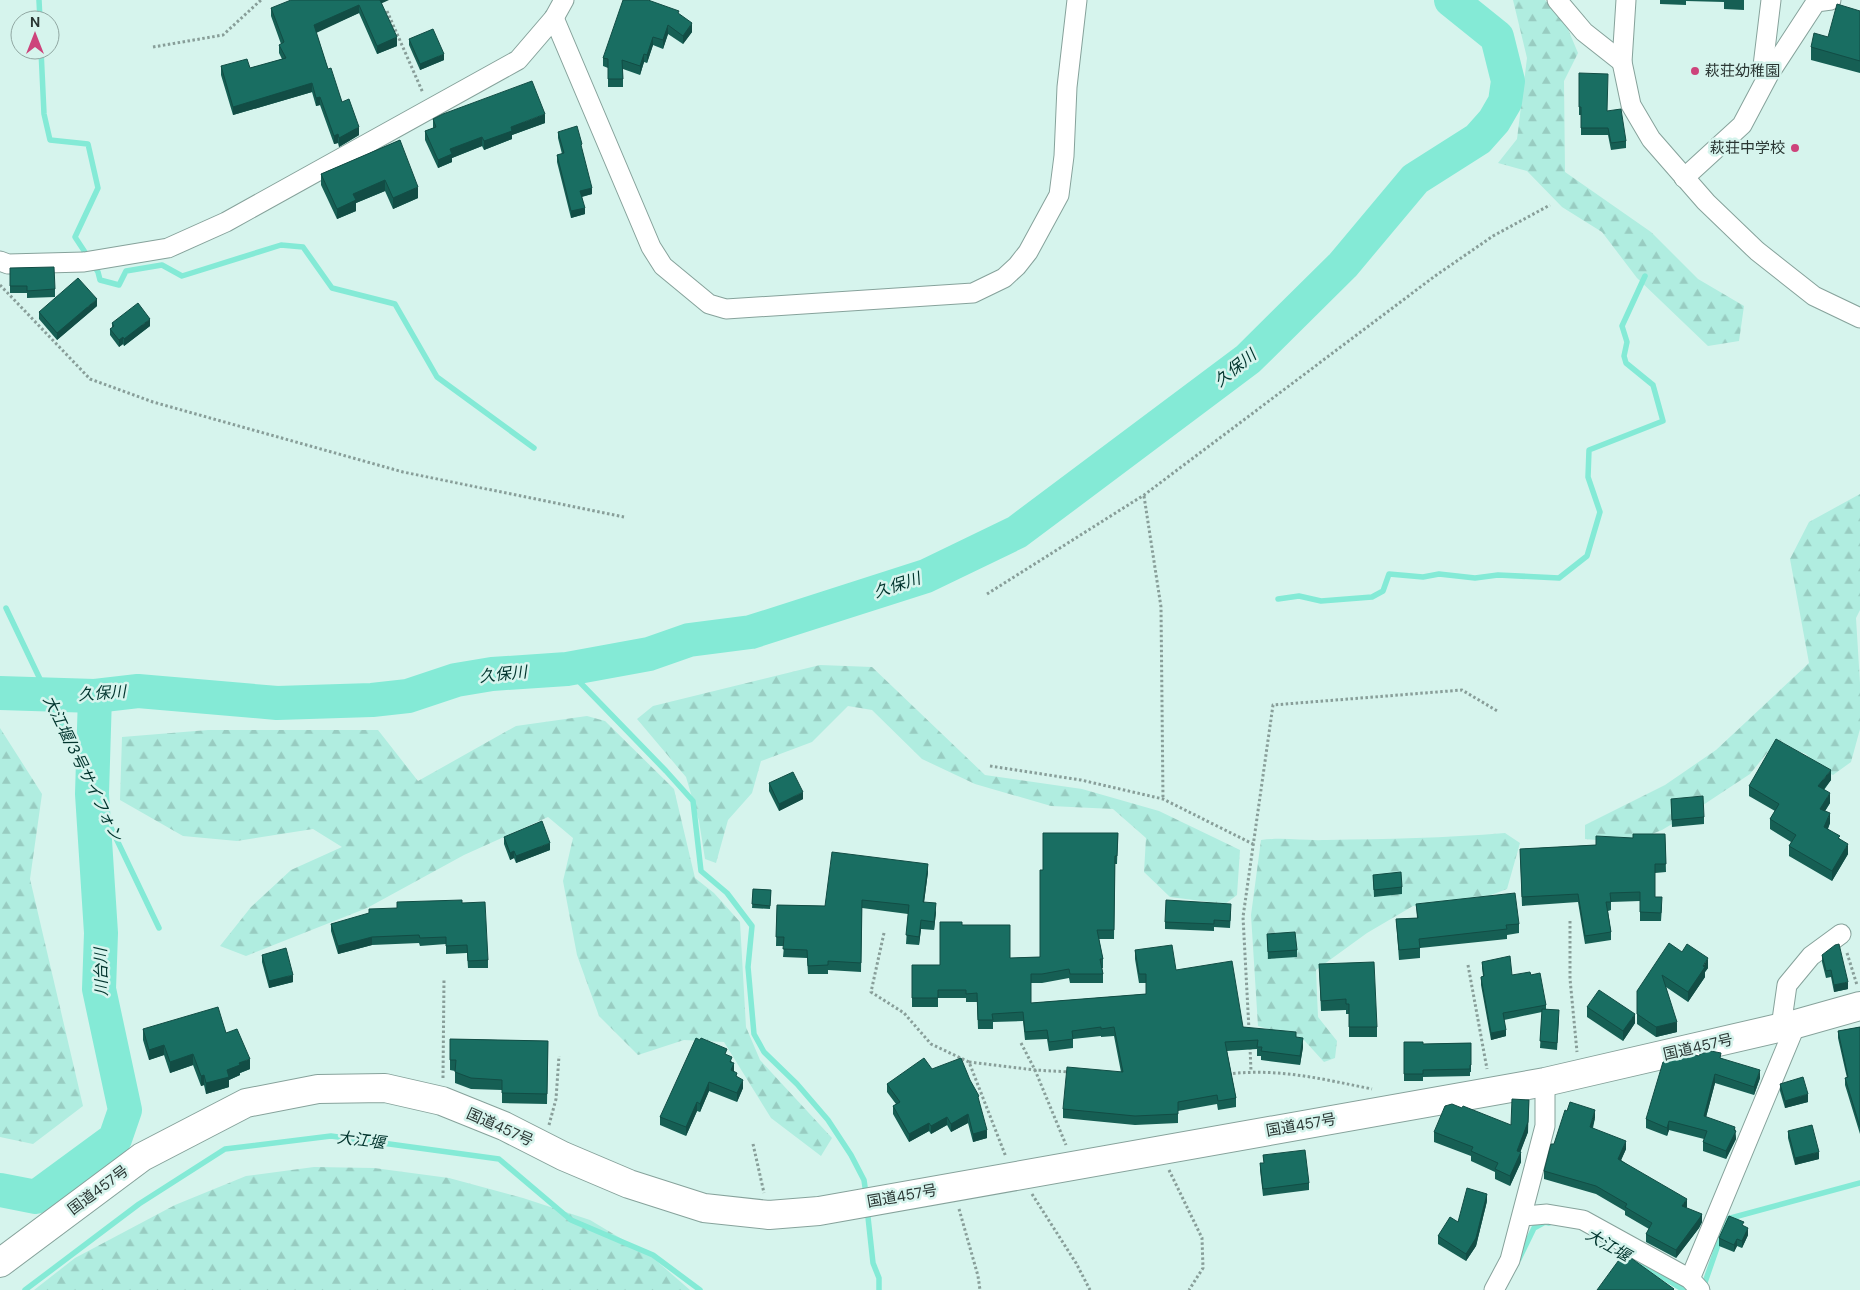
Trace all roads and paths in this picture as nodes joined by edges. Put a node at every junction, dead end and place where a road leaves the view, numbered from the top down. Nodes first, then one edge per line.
1 (261, 0) edge
2 (564, 0) edge
3 (1077, 0) edge
4 (1557, 0) edge
5 (1626, 0) edge
6 (1771, 0) edge
7 (1831, 0) edge
8 (387, 12) edge
9 (554, 18) junction
10 (153, 47) dead end
11 (1622, 62) junction
12 (1769, 74) junction
13 (430, 110) junction
14 (1684, 178) junction
15 (1550, 205) dead end
16 (0, 261) edge
17 (0, 285) edge
18 (1860, 318) edge
19 (1144, 495) junction
20 (624, 517) dead end
21 (987, 594) dead end
22 (1499, 712) dead end
23 (990, 766) dead end
24 (1163, 799) junction
25 (1253, 844) junction
26 (1570, 921) dead end
27 (884, 933) dead end
28 (1841, 934) joint
29 (1468, 965) dead end
30 (444, 978) dead end
31 (1859, 997) edge
32 (1789, 1025) junction
33 (1249, 1032) edge
34 (1249, 1042) edge
35 (1020, 1043) dead end
36 (559, 1056) dead end
37 (969, 1062) junction
38 (1035, 1070) junction
39 (1251, 1071) junction
40 (1079, 1073) edge
41 (1223, 1074) edge
42 (1579, 1075) junction
43 (1546, 1082) junction
44 (1377, 1090) dead end
45 (1491, 1092) junction
46 (442, 1101) junction
47 (547, 1134) dead end
48 (753, 1144) dead end
49 (1160, 1150) junction
50 (1074, 1165) junction
51 (1016, 1175) junction
52 (953, 1186) junction
53 (769, 1215) junction
54 (1522, 1216) junction
55 (0, 1263) edge
56 (1695, 1285) edge
57 (980, 1290) edge
58 (1090, 1290) edge
59 (1189, 1290) edge
60 (1494, 1290) edge

1 - 10 path
2 - 9 street
3 - 9 street
4 - 11 street
5 - 11 street
6 - 12 street
7 - 12 street
8 - 13 path
9 - 13 street
11 - 14 street
12 - 14 street
13 - 16 street
14 - 18 street
15 - 19 path
17 - 20 path
19 - 21 path
19 - 24 path
22 - 25 path
23 - 24 path
24 - 25 path
25 - 33 path
26 - 42 path
27 - 37 path
28 - 31 path
28 - 32 street
29 - 45 path
30 - 46 path
31 - 32 highway, 国道457号
32 - 42 highway, 国道457号
32 - 56 street
34 - 39 path
35 - 38 path
36 - 47 path
37 - 38 path
37 - 51 path
38 - 40 path
38 - 50 path
39 - 41 path
39 - 44 path
42 - 43 highway, 国道457号
43 - 45 highway, 国道457号
43 - 54 street
45 - 49 highway, 国道457号
46 - 53 highway, 国道457号
46 - 55 highway, 国道457号
48 - 53 path
49 - 50 highway, 国道457号
49 - 59 path
50 - 51 highway, 国道457号
51 - 52 highway, 国道457号
51 - 58 path
52 - 53 highway, 国道457号
52 - 57 path
54 - 56 street
54 - 60 street

